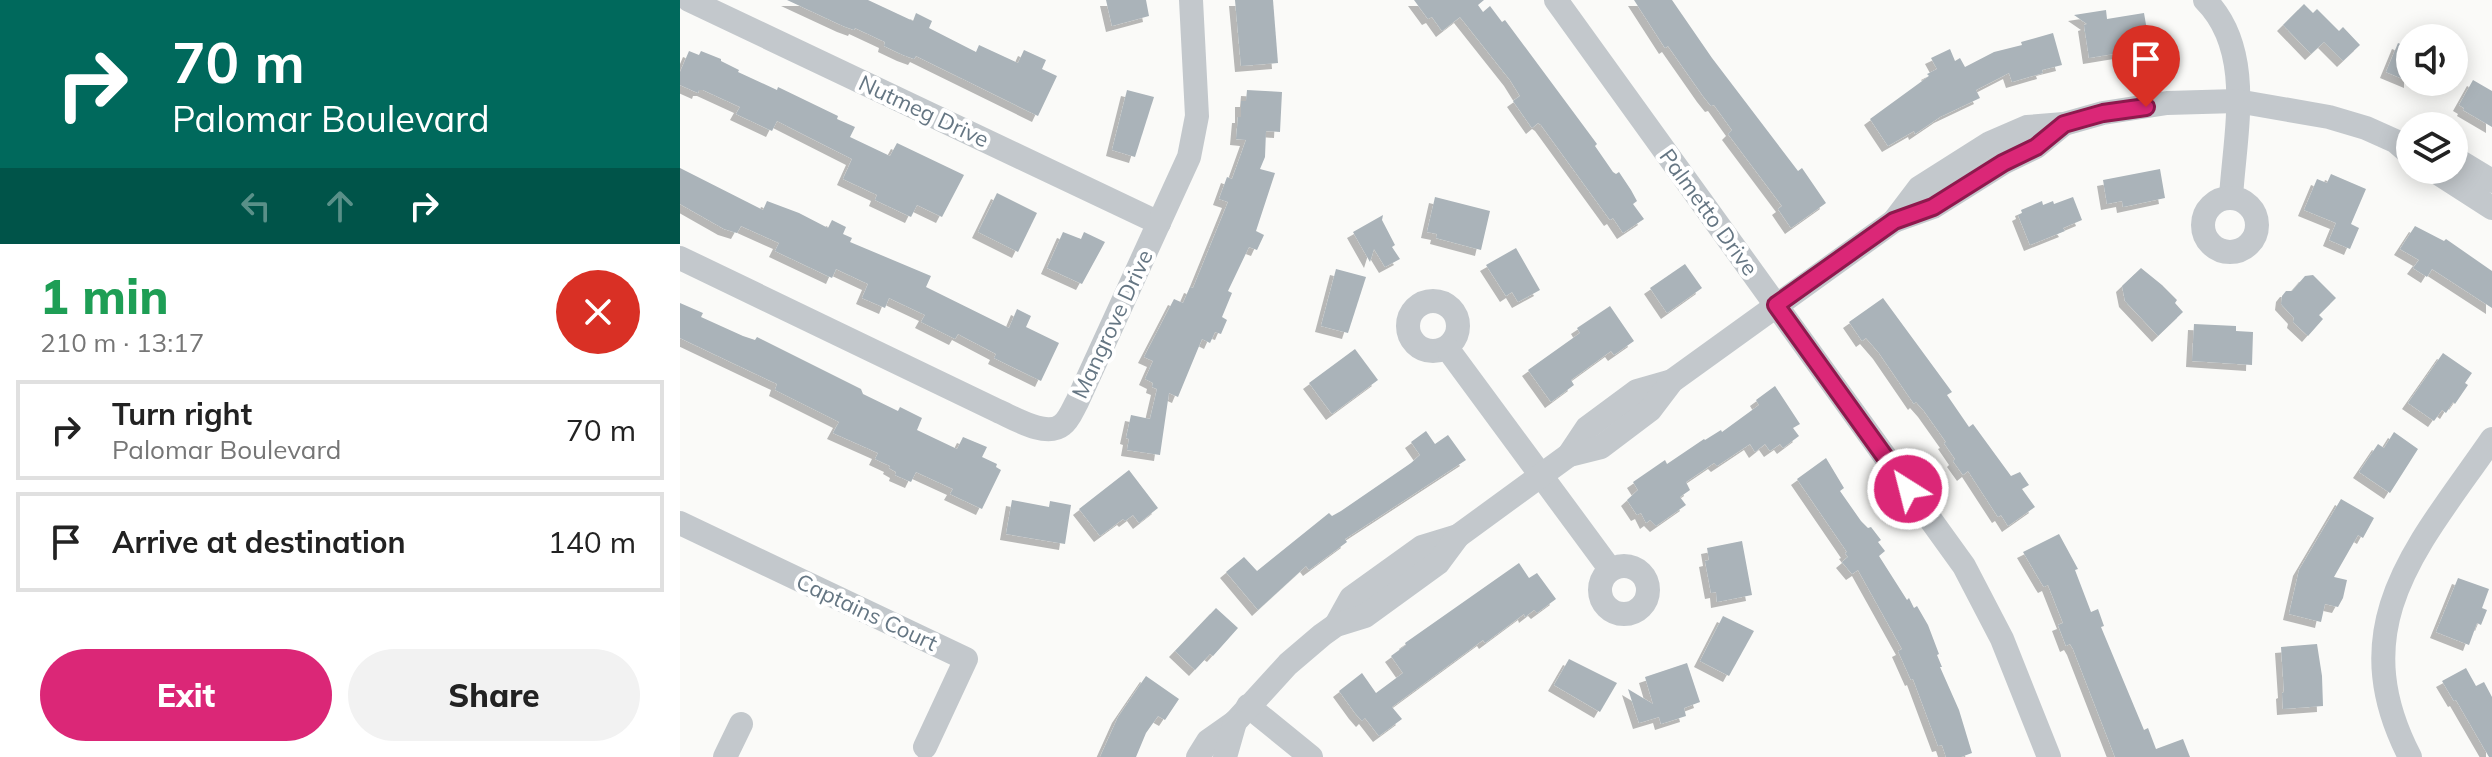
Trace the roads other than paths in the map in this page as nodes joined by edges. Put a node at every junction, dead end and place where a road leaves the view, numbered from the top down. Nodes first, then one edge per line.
1 (689, 0) edge
2 (1191, 0) edge
3 (1556, 0) edge
4 (2205, 0) edge
5 (2237, 101) junction
6 (2396, 142) edge
7 (2468, 166) edge
8 (2492, 181) edge
9 (2455, 184) edge
10 (2231, 197) dead end
11 (2492, 208) edge
12 (1159, 223) junction
13 (680, 258) edge
14 (1776, 305) junction
15 (1447, 348) dead end
16 (2492, 439) edge
17 (1541, 476) junction
18 (680, 523) edge
19 (1610, 569) dead end
20 (1241, 714) junction
21 (741, 724) dead end
22 (925, 747) dead end
23 (725, 757) edge
24 (1198, 757) edge
25 (1225, 757) edge
26 (1311, 757) edge
27 (2049, 757) edge
28 (2410, 757) edge

1 - 12 street, Nutmeg Drive
2 - 12 street, Mangrove Drive
3 - 14 street, Palmetto Drive
4 - 5 street
5 - 6 street
5 - 10 street
5 - 14 street
7 - 8 street
9 - 11 street
12 - 13 street, Mangrove Drive
14 - 17 street
14 - 27 street, Palmetto Drive
15 - 17 street
16 - 28 street
17 - 19 street
17 - 20 street
18 - 22 street, Captains Court
20 - 24 street
20 - 25 street
20 - 26 street
21 - 23 street

